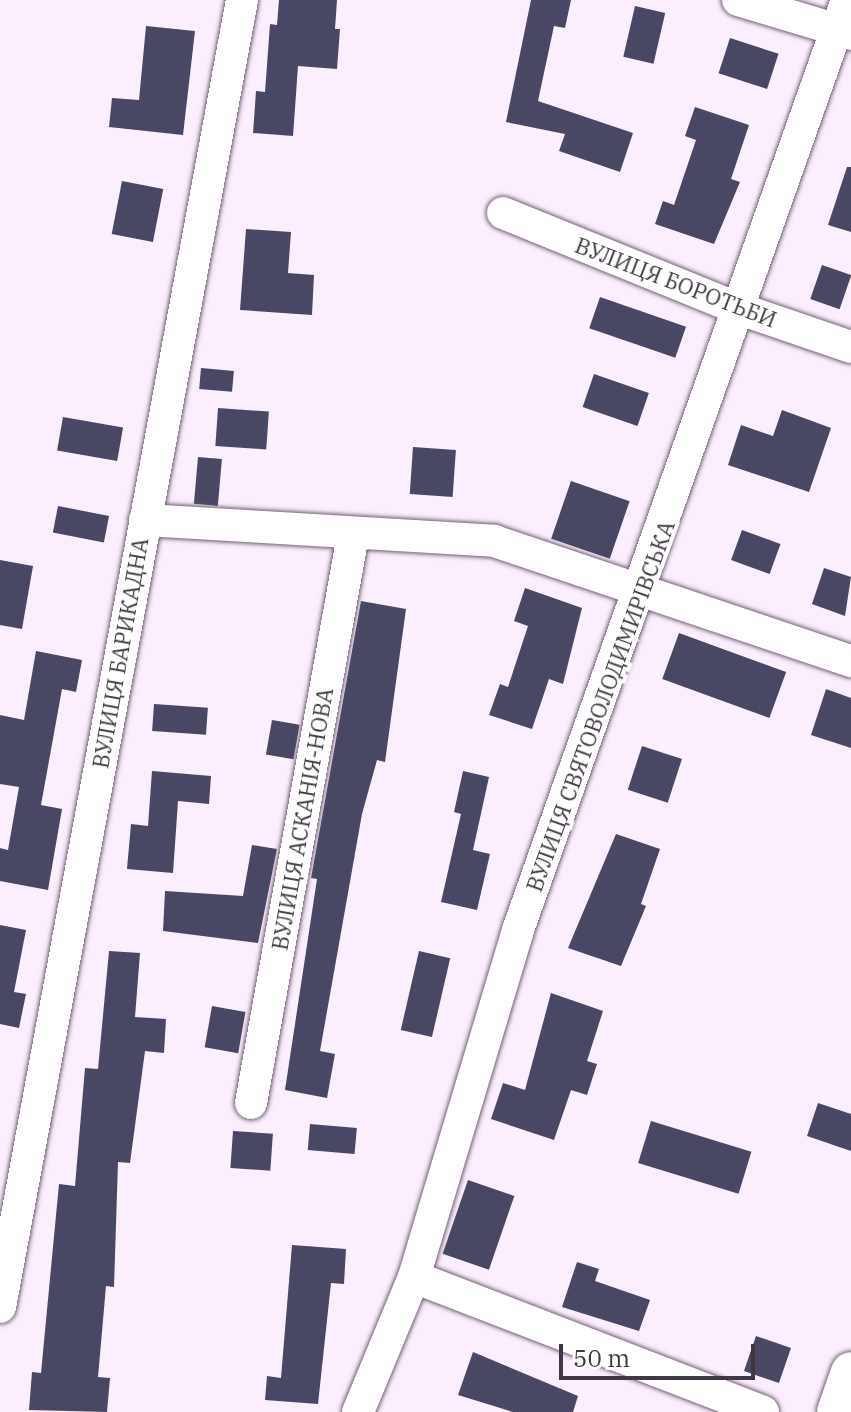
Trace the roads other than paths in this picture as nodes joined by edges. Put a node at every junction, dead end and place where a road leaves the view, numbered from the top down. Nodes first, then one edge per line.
1 (242, 0) edge
2 (738, 0) edge
3 (845, 21) edge
4 (503, 213) dead end
5 (740, 309) junction
6 (851, 347) edge
7 (145, 520) junction
8 (353, 535) junction
9 (644, 589) junction
10 (851, 661) edge
11 (251, 1103) dead end
12 (414, 1277) junction
13 (0, 1307) edge
14 (851, 1372) edge
15 (358, 1412) edge
16 (763, 1412) edge
17 (837, 1412) edge

1 - 7 street, ВУЛИЦЯ БАРИКАДНА
2 - 3 street
3 - 5 street, ВУЛИЦЯ СВЯТОВОЛОДИМИРІВСЬКА
4 - 5 street, ВУЛИЦЯ БОРОТЬБИ
5 - 6 street, ВУЛИЦЯ БОРОТЬБИ
5 - 9 street, ВУЛИЦЯ СВЯТОВОЛОДИМИРІВСЬКА
7 - 8 street
7 - 13 street, ВУЛИЦЯ БАРИКАДНА
8 - 9 street
8 - 11 street, ВУЛИЦЯ АСКАНІЯ-НОВА
9 - 10 street
9 - 12 street, ВУЛИЦЯ СВЯТОВОЛОДИМИРІВСЬКА
12 - 15 street, ВУЛИЦЯ СВЯТОВОЛОДИМИРІВСЬКА
12 - 16 street
14 - 17 main road

